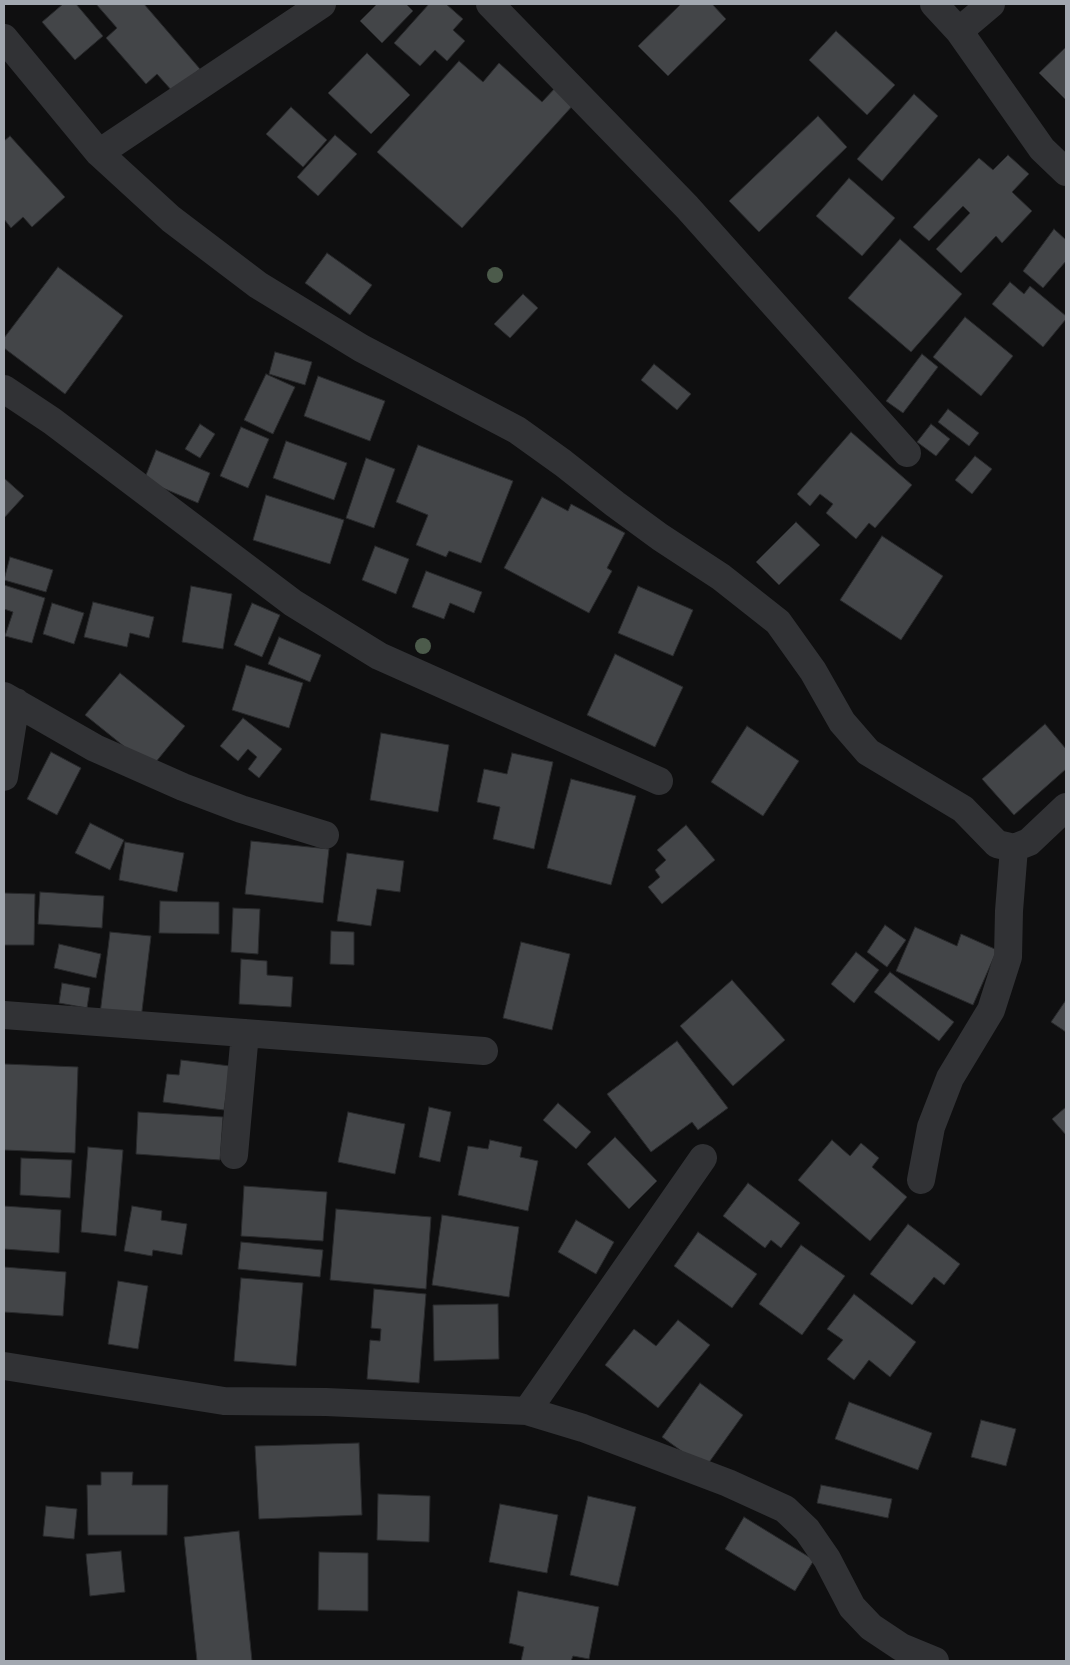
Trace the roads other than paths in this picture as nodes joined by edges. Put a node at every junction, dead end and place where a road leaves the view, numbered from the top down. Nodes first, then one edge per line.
1 (322, 4) edge
2 (490, 4) edge
3 (934, 4) edge
4 (991, 4) edge
5 (960, 30) junction
6 (4, 38) edge
7 (100, 153) junction
8 (1066, 172) edge
9 (4, 389) edge
10 (907, 453) dead end
11 (10, 699) edge
12 (4, 777) edge
13 (659, 781) dead end
14 (1066, 807) edge
15 (325, 835) dead end
16 (1014, 848) junction
17 (4, 1015) edge
18 (246, 1034) junction
19 (484, 1051) dead end
20 (234, 1155) dead end
21 (703, 1158) dead end
22 (921, 1180) dead end
23 (4, 1366) edge
24 (527, 1411) junction
25 (935, 1661) edge

1 - 7 street
2 - 10 street
3 - 5 street
4 - 5 street
5 - 8 street
6 - 7 street
7 - 16 street
9 - 13 street
11 - 12 street
11 - 15 street
14 - 16 street
16 - 22 street
17 - 18 street
18 - 19 street
18 - 20 street
21 - 24 street
23 - 24 street
24 - 25 street

